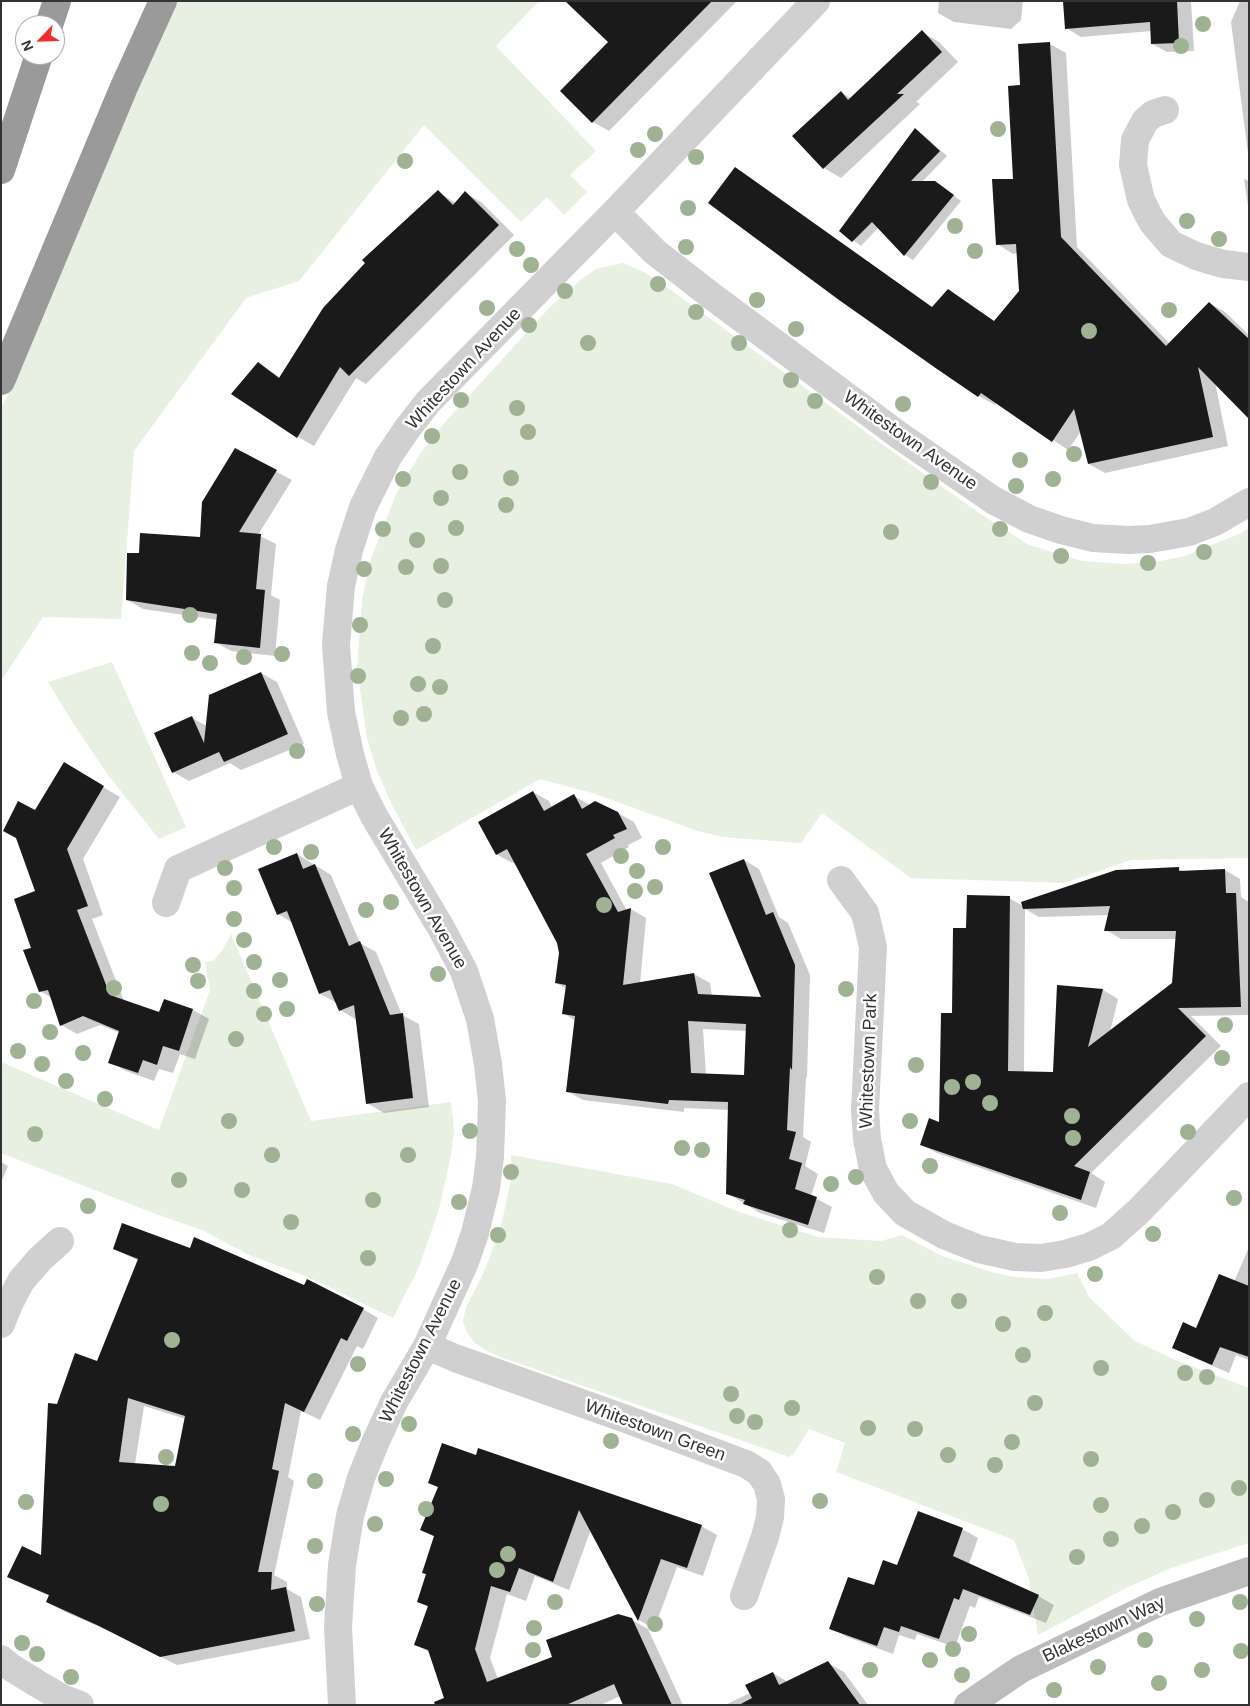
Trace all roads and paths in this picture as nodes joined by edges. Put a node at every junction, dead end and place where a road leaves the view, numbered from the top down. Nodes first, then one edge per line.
1 (57, 1) edge
2 (163, 1) edge
3 (816, 1) edge
4 (52, 15) edge
5 (36, 65) edge
6 (1165, 110) dead end
7 (1, 170) edge
8 (615, 212) junction
9 (1249, 267) edge
10 (1, 381) edge
11 (1249, 502) edge
12 (359, 786) junction
13 (842, 880) dead end
14 (166, 903) dead end
15 (1249, 1096) edge
16 (60, 1241) dead end
17 (1, 1324) edge
18 (427, 1346) junction
19 (1249, 1571) edge
20 (744, 1596) dead end
21 (1, 1659) edge
22 (80, 1705) edge
23 (342, 1705) edge
24 (968, 1705) edge

1 - 4 highway
2 - 10 highway
3 - 8 street, Whitestown Avenue
5 - 7 highway
6 - 9 street
8 - 11 street, Whitestown Avenue
8 - 12 street, Whitestown Avenue
12 - 14 street
12 - 18 street, Whitestown Avenue
13 - 15 street, Whitestown Park
16 - 17 street
18 - 20 street, Whitestown Green
18 - 23 street, Whitestown Avenue
19 - 24 street, Blakestown Way
21 - 22 street

